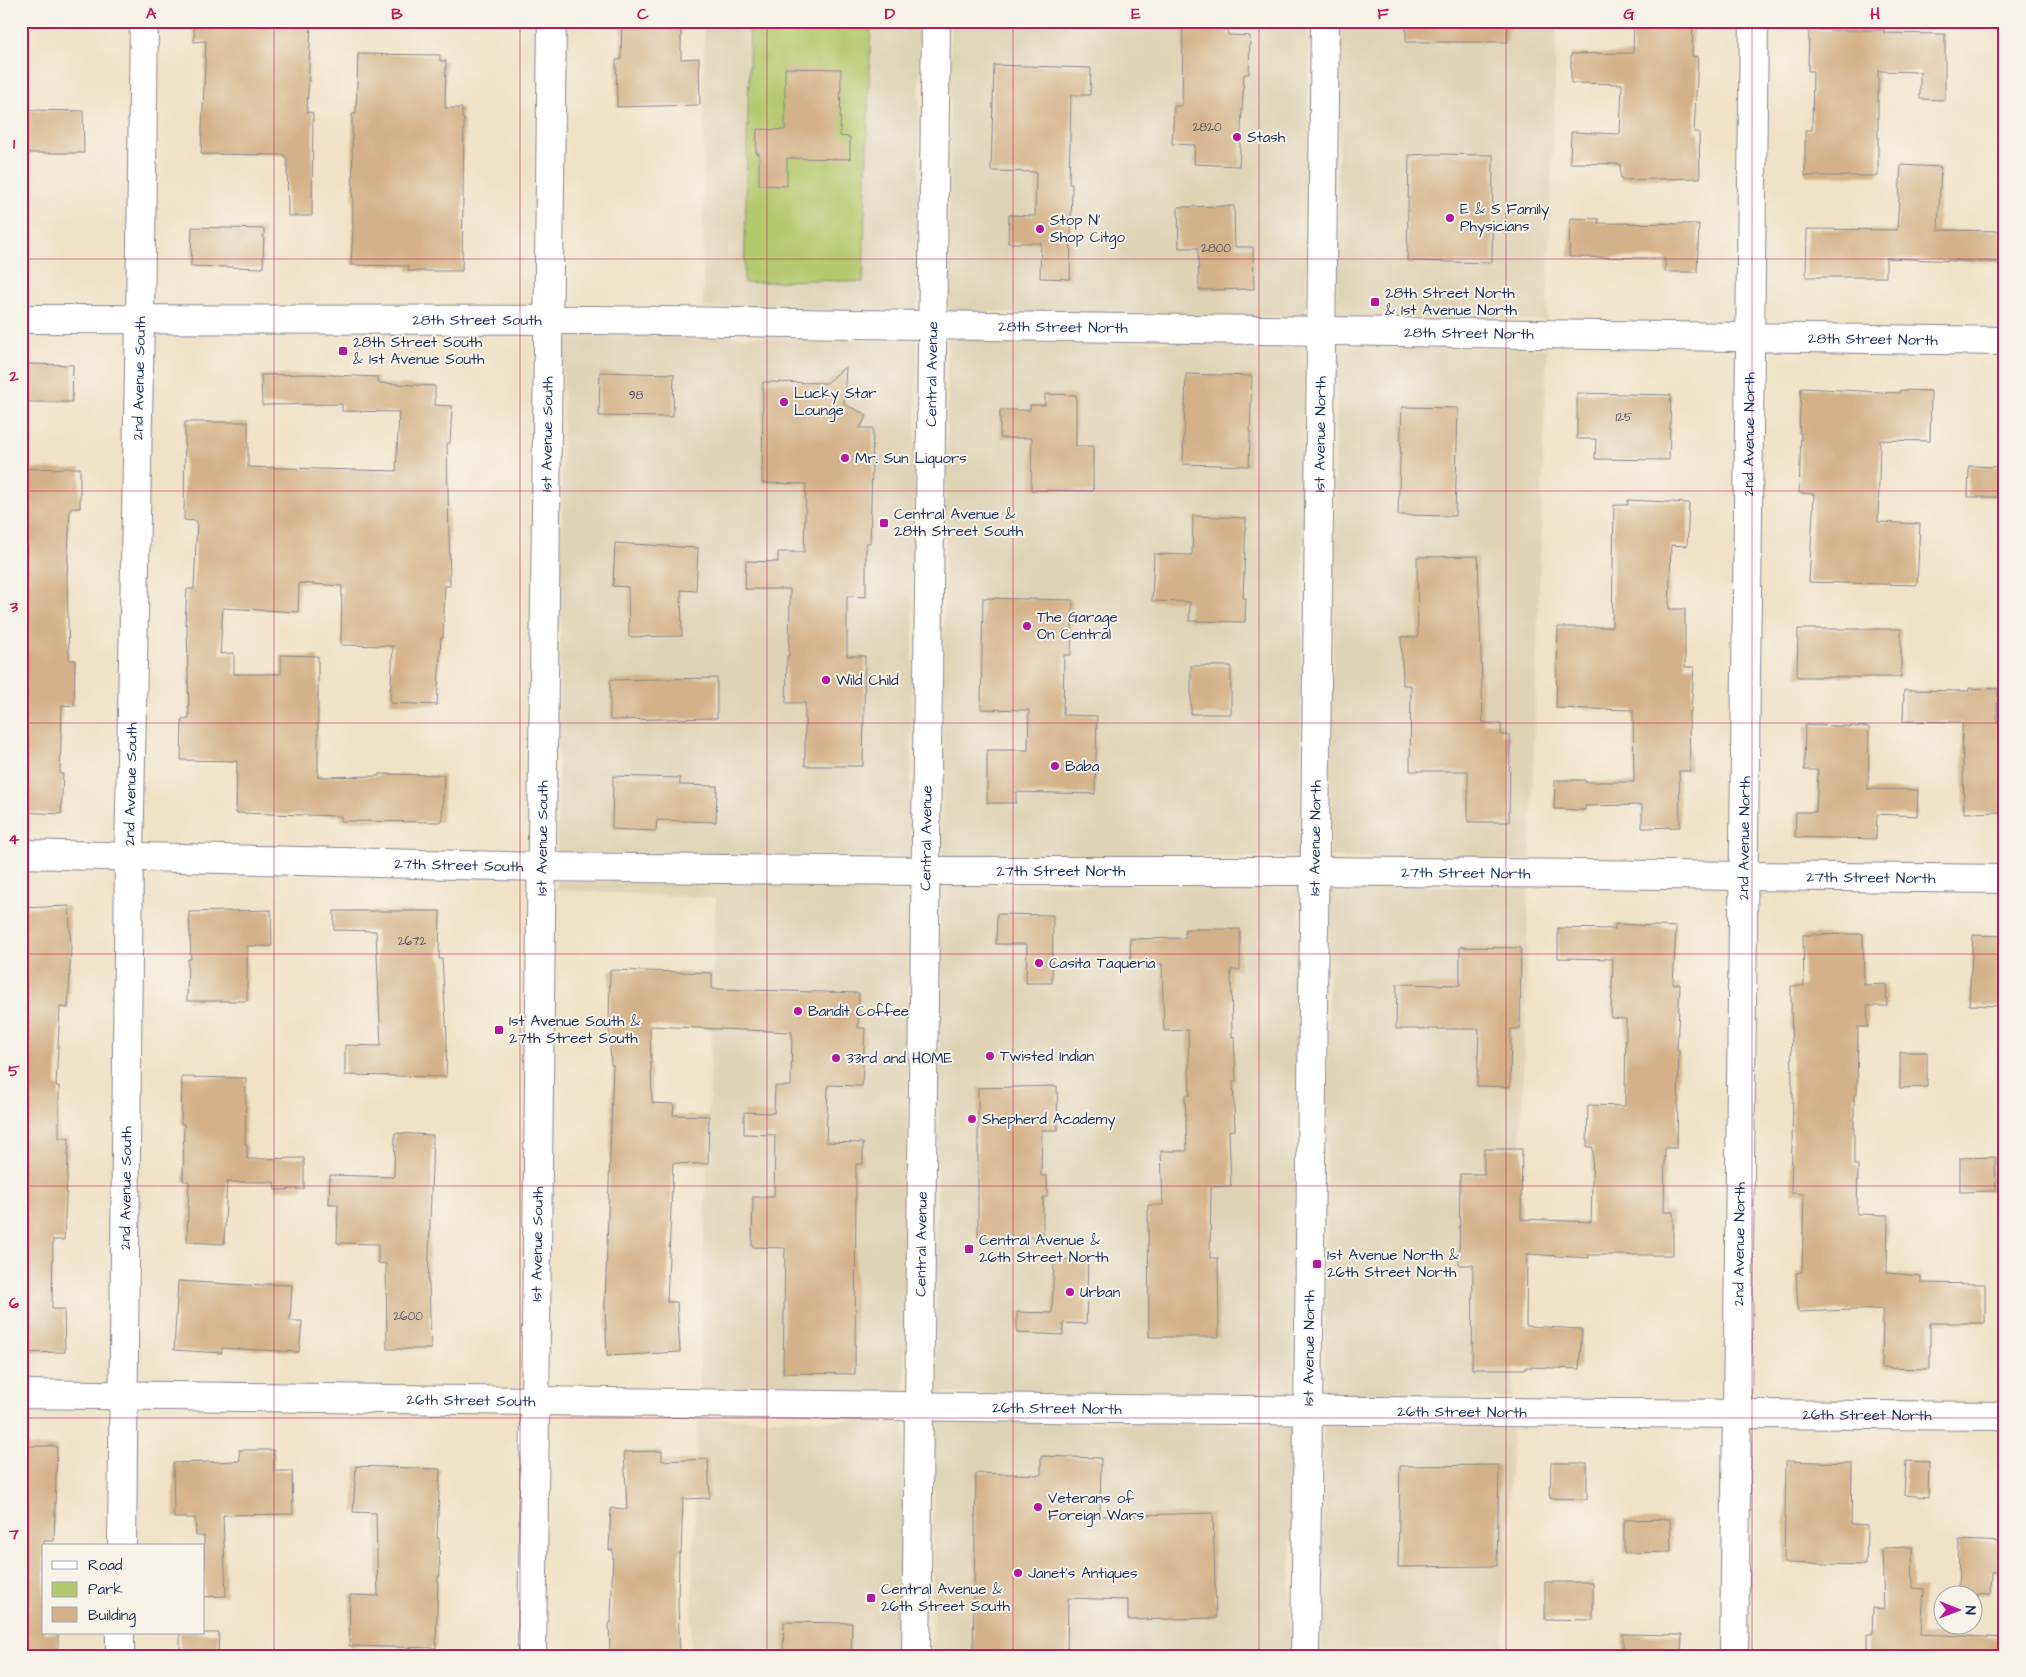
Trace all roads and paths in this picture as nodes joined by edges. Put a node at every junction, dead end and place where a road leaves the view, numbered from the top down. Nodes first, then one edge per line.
1 (144, 21) edge
2 (552, 21) edge
3 (936, 21) edge
4 (1325, 21) edge
5 (1754, 21) edge
6 (21, 319) edge
7 (140, 320) junction
8 (548, 320) junction
9 (932, 325) junction
10 (1321, 331) junction
11 (1750, 337) junction
12 (2005, 341) edge
13 (21, 854) edge
14 (129, 856) junction
15 (541, 867) junction
16 (926, 871) junction
17 (1314, 871) junction
18 (1743, 876) junction
19 (2005, 879) edge
20 (21, 1394) edge
21 (123, 1396) junction
22 (535, 1402) junction
23 (919, 1407) junction
24 (1308, 1411) junction
25 (1737, 1412) junction
26 (2005, 1416) edge
27 (122, 1544) edge
28 (120, 1634) edge
29 (120, 1656) edge
30 (532, 1656) edge
31 (916, 1656) edge
32 (1305, 1656) edge
33 (1734, 1656) edge

1 - 7 street, 2nd Avenue South
2 - 8 street, 1st Avenue South
3 - 9 street, Central Avenue
4 - 10 street, 1st Avenue North
5 - 11 street, 2nd Avenue North
6 - 7 street, 28th Street South
7 - 8 street, 28th Street South
7 - 14 street, 2nd Avenue South
8 - 9 street, 28th Street South
8 - 15 street, 1st Avenue South
9 - 10 street, 28th Street North
9 - 16 street, Central Avenue
10 - 11 street, 28th Street North
10 - 17 street, 1st Avenue North
11 - 12 street, 28th Street North
11 - 18 street, 2nd Avenue North
13 - 14 street, 27th Street South
14 - 15 street, 27th Street South
14 - 21 street, 2nd Avenue South
15 - 16 street, 27th Street South
15 - 22 street, 1st Avenue South
16 - 17 street, 27th Street North
16 - 23 street, Central Avenue
17 - 18 street, 27th Street North
17 - 24 street, 1st Avenue North
18 - 19 street, 27th Street North
18 - 25 street, 2nd Avenue North
20 - 21 street, 26th Street South
21 - 22 street, 26th Street South
21 - 27 street, 2nd Avenue South
22 - 23 street, 26th Street South
22 - 30 street, 1st Avenue South
23 - 24 street, 26th Street North
23 - 31 street, Central Avenue
24 - 25 street, 26th Street North
24 - 32 street, 1st Avenue North
25 - 26 street, 26th Street North
25 - 33 street, 2nd Avenue North
28 - 29 street

